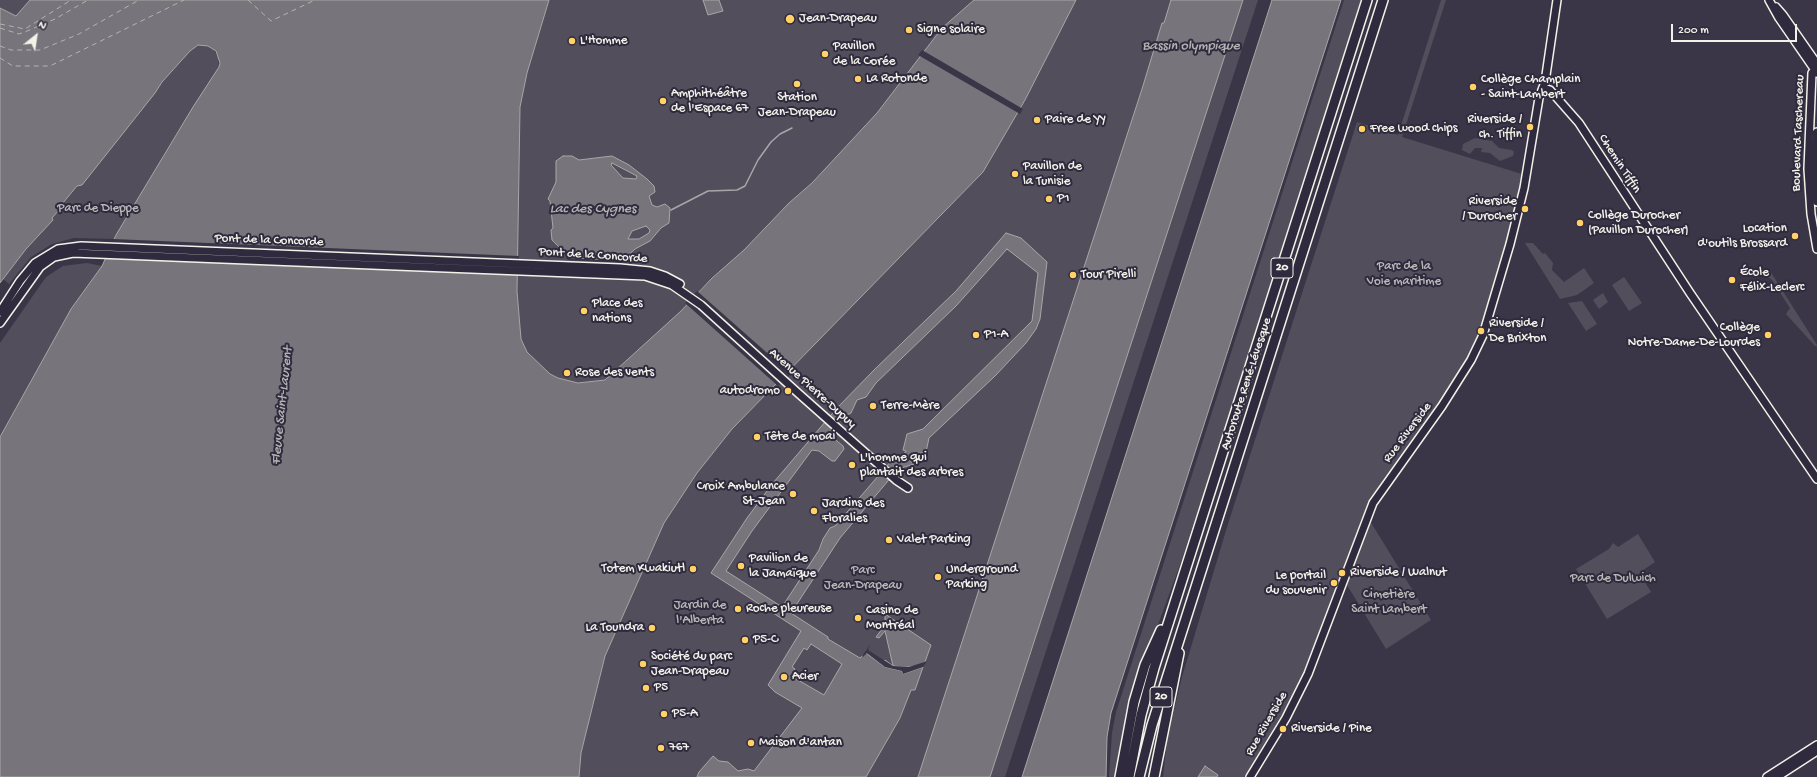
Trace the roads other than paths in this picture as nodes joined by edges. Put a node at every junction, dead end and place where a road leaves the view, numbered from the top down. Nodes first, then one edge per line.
1 (1367, 0) edge
2 (1383, 0) edge
3 (1556, 0) edge
4 (1770, 1) edge
5 (1816, 68) edge
6 (1543, 88) junction
7 (1817, 133) edge
8 (1817, 201) edge
9 (1817, 249) edge
10 (701, 305) junction
11 (0, 312) edge
12 (0, 323) edge
13 (1817, 479) edge
14 (908, 488) dead end
15 (1180, 586) junction
16 (1185, 619) junction
17 (1817, 745) edge
18 (1817, 751) edge
19 (1120, 777) edge
20 (1129, 777) edge
21 (1139, 777) edge
22 (1154, 777) edge
23 (1250, 777) edge
24 (1767, 777) edge
25 (1776, 777) edge

1 - 15 highway, Autoroute René-Lévesque / 20
2 - 16 highway, Autoroute René-Lévesque / 20
3 - 6 street, Rue Riverside
4 - 5 street
5 - 9 street, Boulevard Taschereau
6 - 13 street, Chemin Tiffin
6 - 23 street, Rue Riverside
7 - 8 highway, Boulevard Taschereau
10 - 11 street, Pont de la Concorde
10 - 12 street, Pont de la Concorde
10 - 14 street, Avenue Pierre-Dupuy
15 - 19 highway
15 - 20 highway, Autoroute René-Lévesque / 20
16 - 21 highway, Autoroute René-Lévesque / 20
16 - 22 highway
17 - 24 street
18 - 25 street

